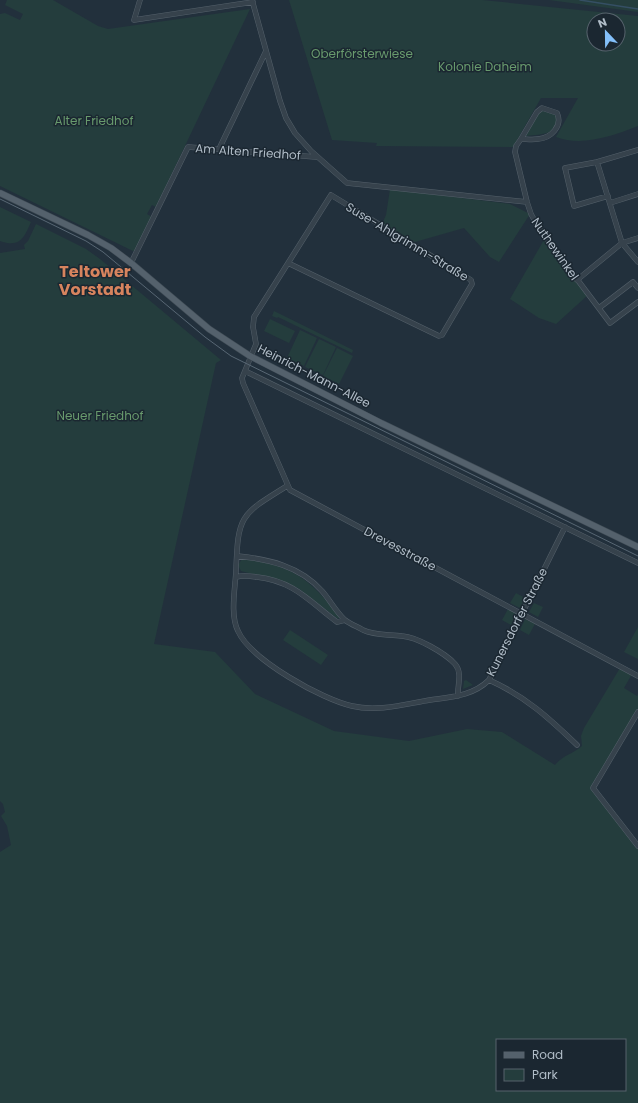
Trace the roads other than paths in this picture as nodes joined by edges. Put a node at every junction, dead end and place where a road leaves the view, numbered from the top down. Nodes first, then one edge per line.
1 (140, 0) edge
2 (253, 1) edge
3 (266, 50) junction
4 (521, 139) junction
5 (219, 149) junction
6 (638, 150) edge
7 (316, 157) junction
8 (597, 162) junction
9 (0, 193) edge
10 (638, 194) edge
11 (608, 196) junction
12 (527, 202) junction
13 (610, 203) junction
14 (638, 238) edge
15 (622, 243) junction
16 (638, 262) edge
17 (131, 263) junction
18 (288, 263) junction
19 (577, 280) junction
20 (638, 288) edge
21 (638, 302) edge
22 (599, 308) junction
23 (250, 356) junction
24 (245, 371) junction
25 (287, 486) junction
26 (565, 527) junction
27 (638, 547) edge
28 (237, 556) junction
29 (638, 563) edge
30 (236, 577) junction
31 (521, 615) junction
32 (345, 620) junction
33 (638, 676) edge
34 (489, 680) junction
35 (458, 696) junction
36 (638, 712) edge
37 (577, 745) dead end
38 (638, 846) edge

1 - 2 street
2 - 3 street
3 - 5 street
3 - 7 street
4 - 4 street, Nuthewinkel
4 - 12 street, Nuthewinkel
5 - 7 street, Am Alten Friedhof
5 - 17 street, Am Alten Friedhof
6 - 8 street
7 - 12 street
8 - 11 street
8 - 11 street
9 - 17 main road, Heinrich-Mann-Allee
10 - 13 street
11 - 13 street
12 - 19 street, Nuthewinkel
13 - 15 street
14 - 15 street
15 - 16 street
15 - 19 street
17 - 23 main road, Heinrich-Mann-Allee
18 - 18 street, Suse-Ahlgrimm-Straße
18 - 23 street
19 - 22 street, Nuthewinkel
20 - 22 street
21 - 22 street, Nuthewinkel
23 - 24 street
23 - 27 main road, Heinrich-Mann-Allee
24 - 25 street
24 - 26 street, Heinrich-Mann-Allee
25 - 28 street, Kunersdorfer Straße
25 - 31 street, Drevesstraße
26 - 29 street, Heinrich-Mann-Allee
26 - 31 street, Kunersdorfer Straße
28 - 30 street, Kunersdorfer Straße
28 - 32 street
30 - 32 street
30 - 35 street, Kunersdorfer Straße
31 - 33 street, Drevesstraße
31 - 34 street, Kunersdorfer Straße
32 - 35 street
34 - 35 street, Kunersdorfer Straße
34 - 37 street
36 - 38 street

